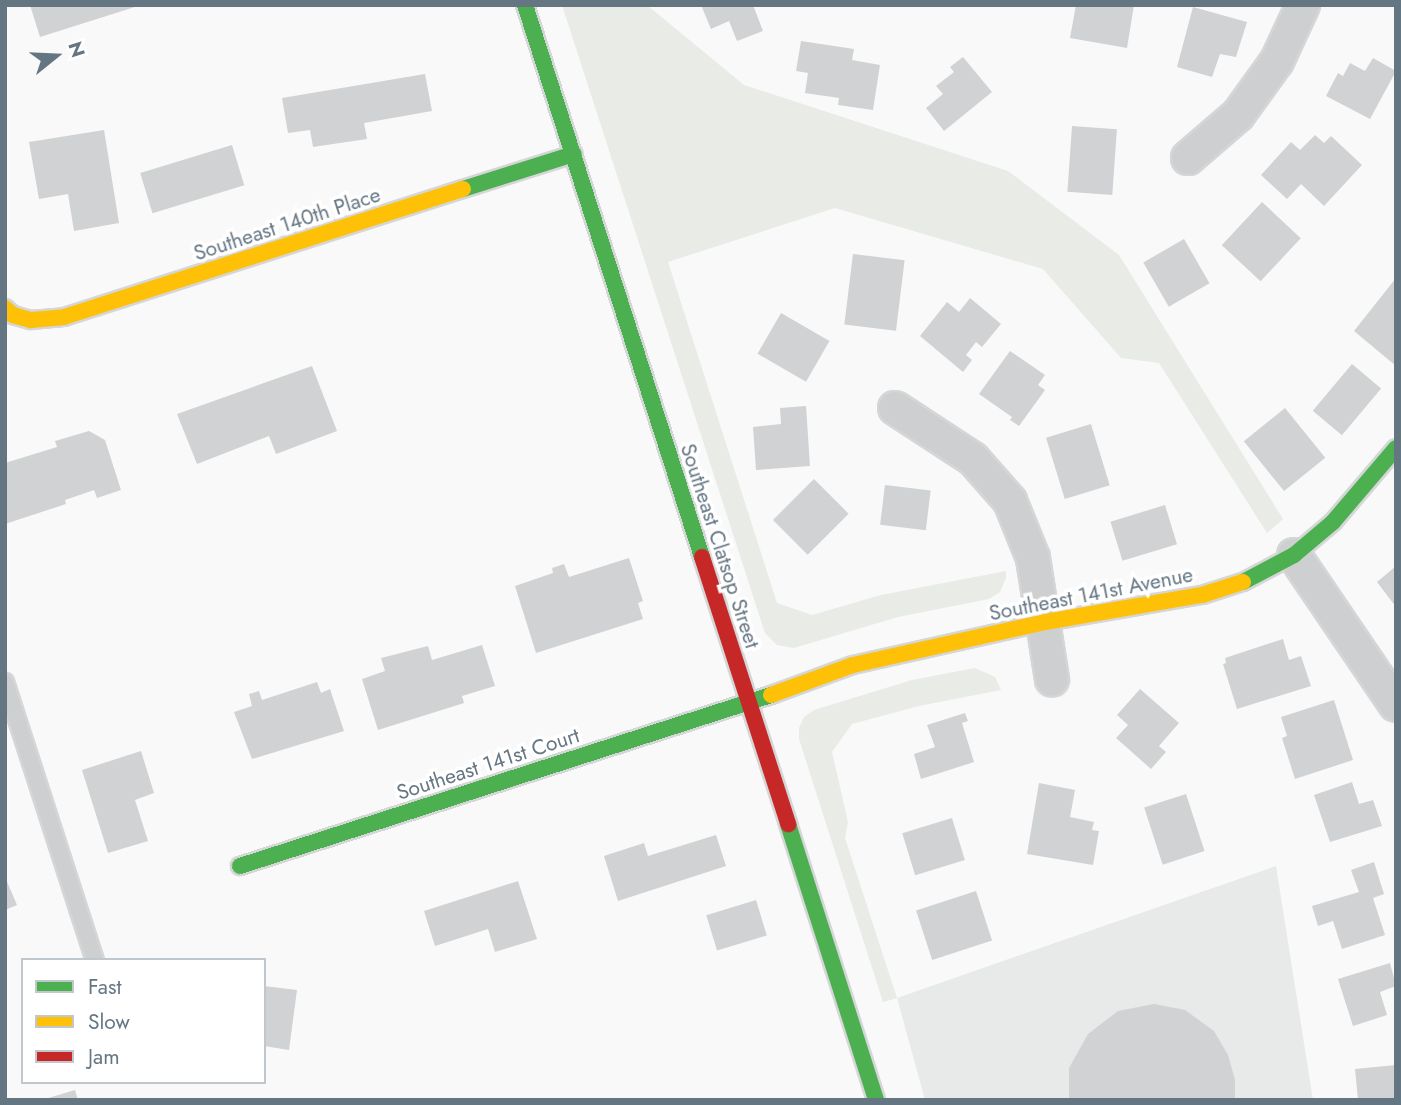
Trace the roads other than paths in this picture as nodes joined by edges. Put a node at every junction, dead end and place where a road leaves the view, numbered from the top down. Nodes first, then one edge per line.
1 (525, 5) edge
2 (1303, 5) edge
3 (574, 154) junction
4 (1188, 158) dead end
5 (8, 317) edge
6 (895, 408) dead end
7 (1396, 448) edge
8 (1294, 555) junction
9 (1045, 622) junction
10 (1052, 680) dead end
11 (5, 682) edge
12 (748, 703) junction
13 (1396, 705) edge
14 (240, 866) dead end
15 (94, 958) edge
16 (876, 1100) edge

1 - 3 street, Southeast Clatsop Street
2 - 4 street
3 - 5 street, Southeast 140th Place
3 - 12 street, Southeast Clatsop Street
6 - 9 street
7 - 8 street, Southeast 141st Avenue
8 - 9 street, Southeast 141st Avenue
8 - 13 street
9 - 10 street
9 - 12 street, Southeast 141st Avenue
11 - 15 lane
12 - 14 street, Southeast 141st Court
12 - 16 street, Southeast Clatsop Street

